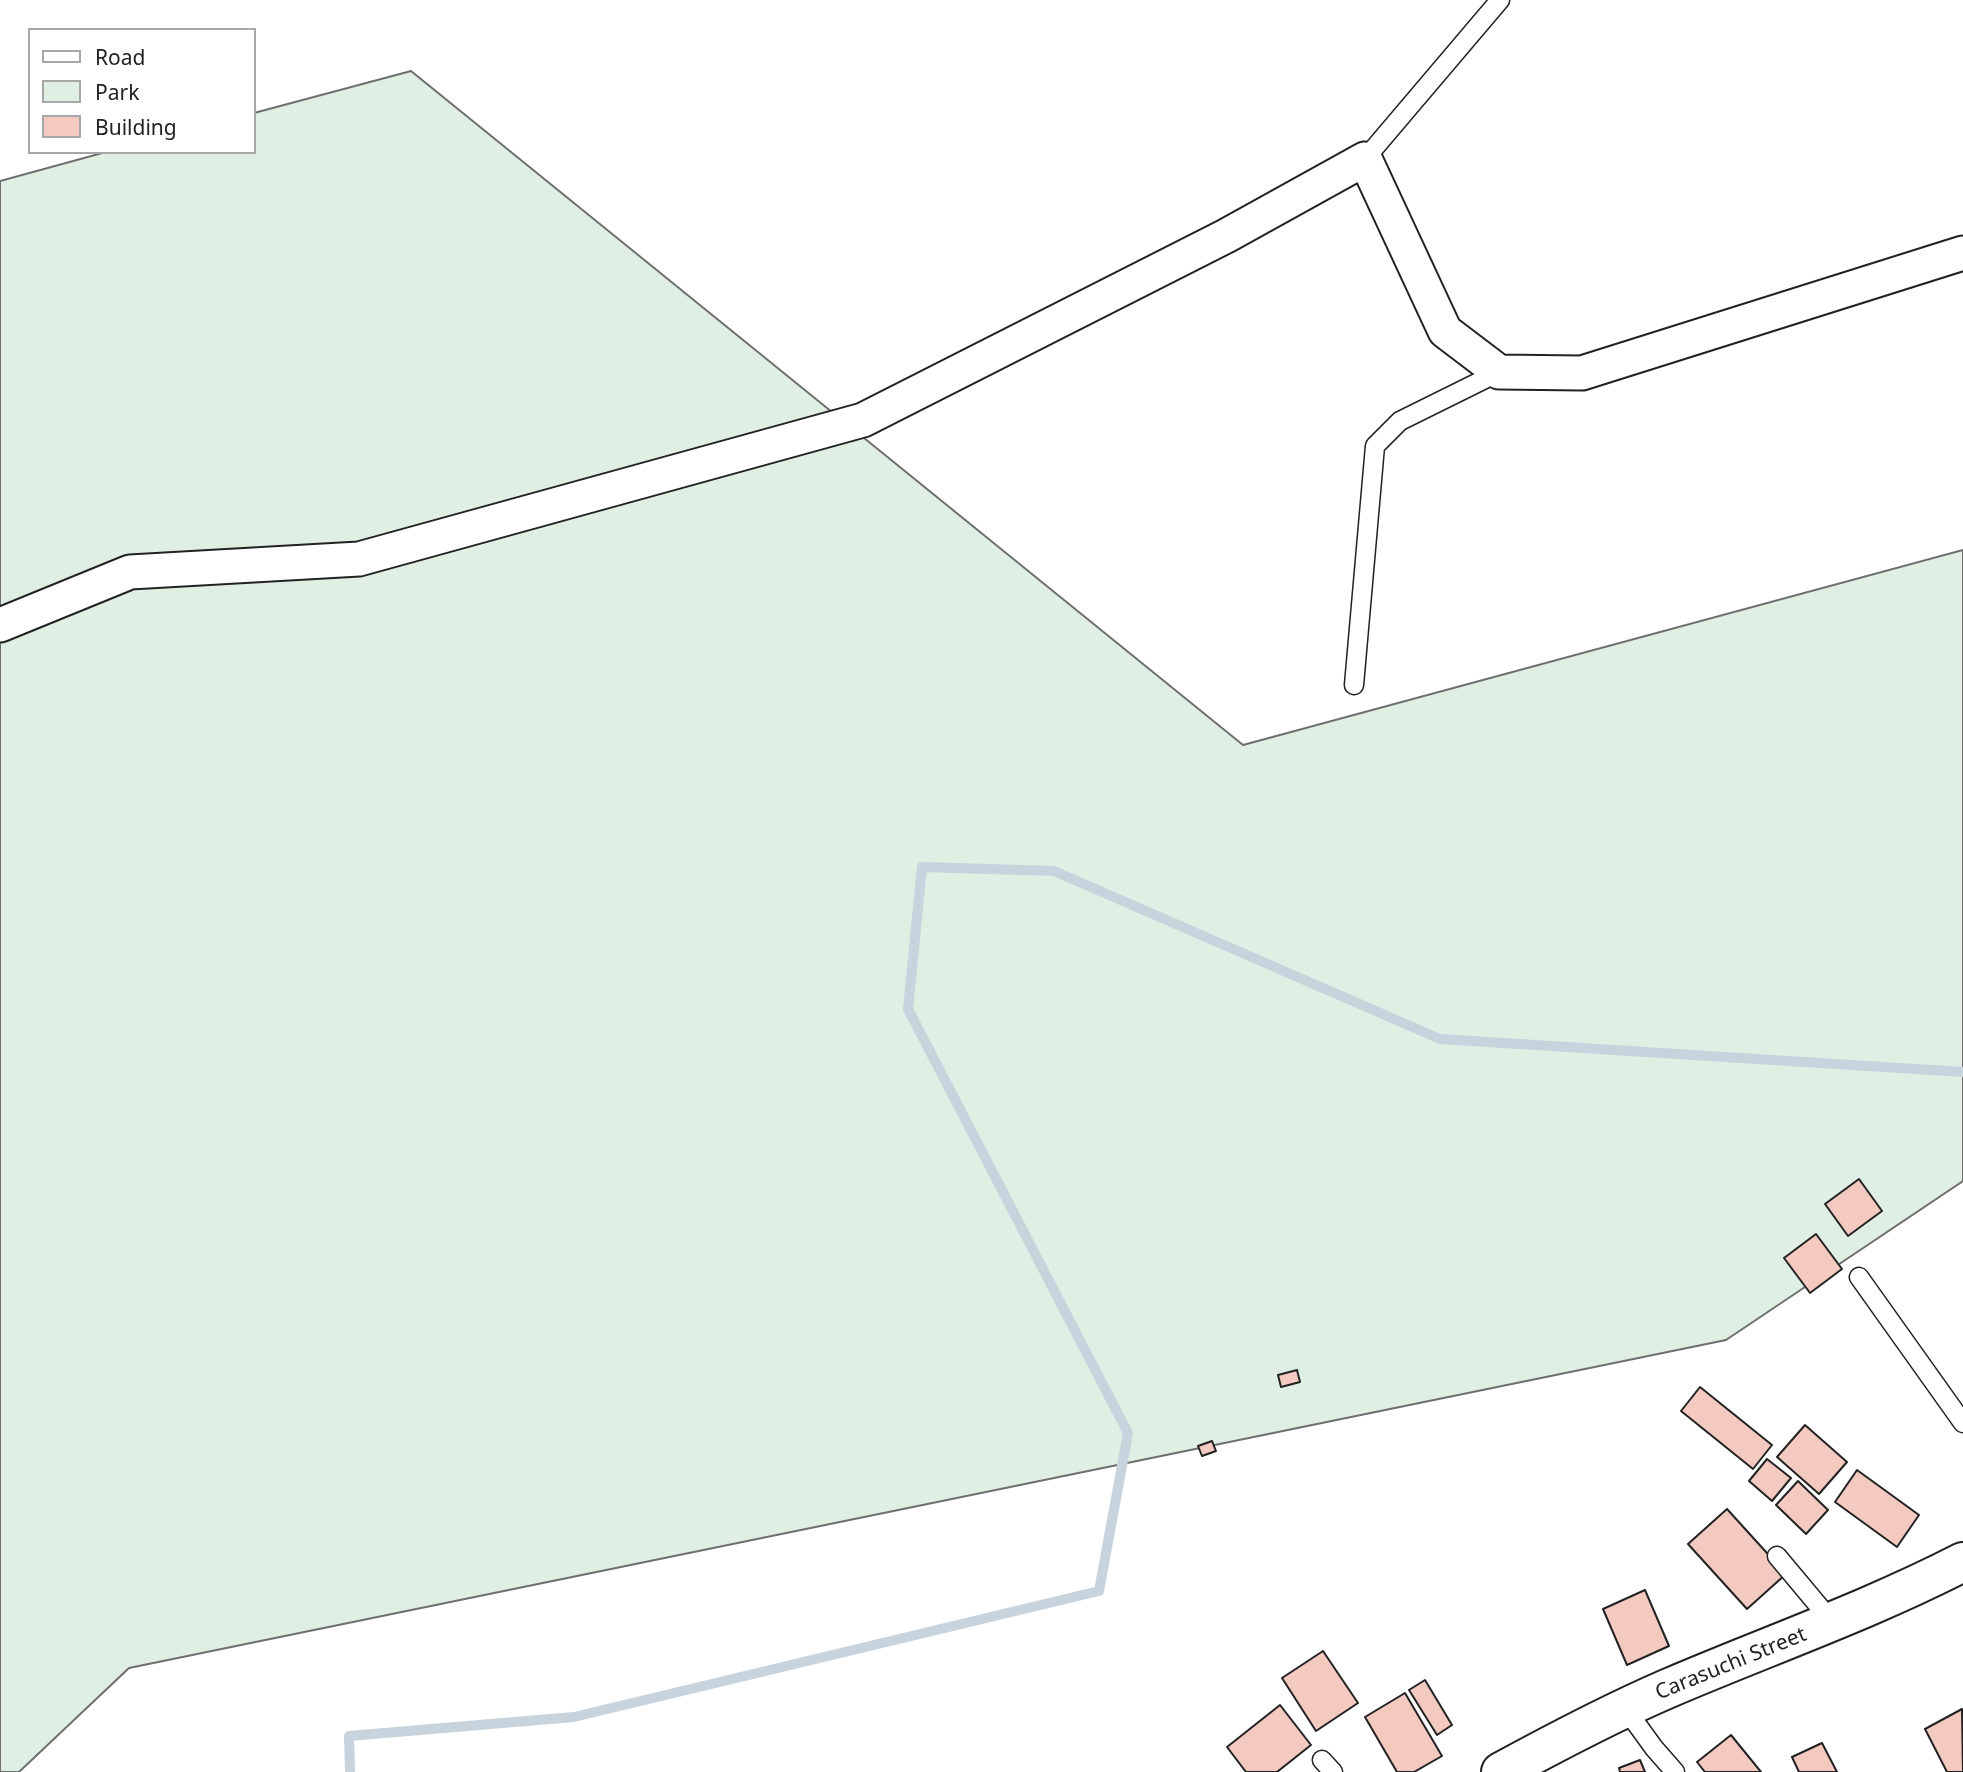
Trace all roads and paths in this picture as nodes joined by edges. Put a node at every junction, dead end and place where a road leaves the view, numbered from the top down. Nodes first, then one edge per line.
1 (1500, 0) edge
2 (1365, 159) junction
3 (1963, 253) edge
4 (1499, 372) junction
5 (0, 625) edge
6 (1354, 685) dead end
7 (1859, 1277) dead end
8 (1963, 1423) edge
9 (1777, 1556) dead end
10 (1963, 1562) edge
11 (1833, 1623) junction
12 (1625, 1708) junction
13 (1502, 1772) edge
14 (1675, 1772) edge

1 - 2 lane
2 - 4 street
2 - 5 street
3 - 4 street
4 - 6 lane
7 - 8 lane
9 - 11 lane
10 - 11 street, Carasuchi Street
11 - 12 street, Carasuchi Street
12 - 13 street, Carasuchi Street
12 - 14 lane

